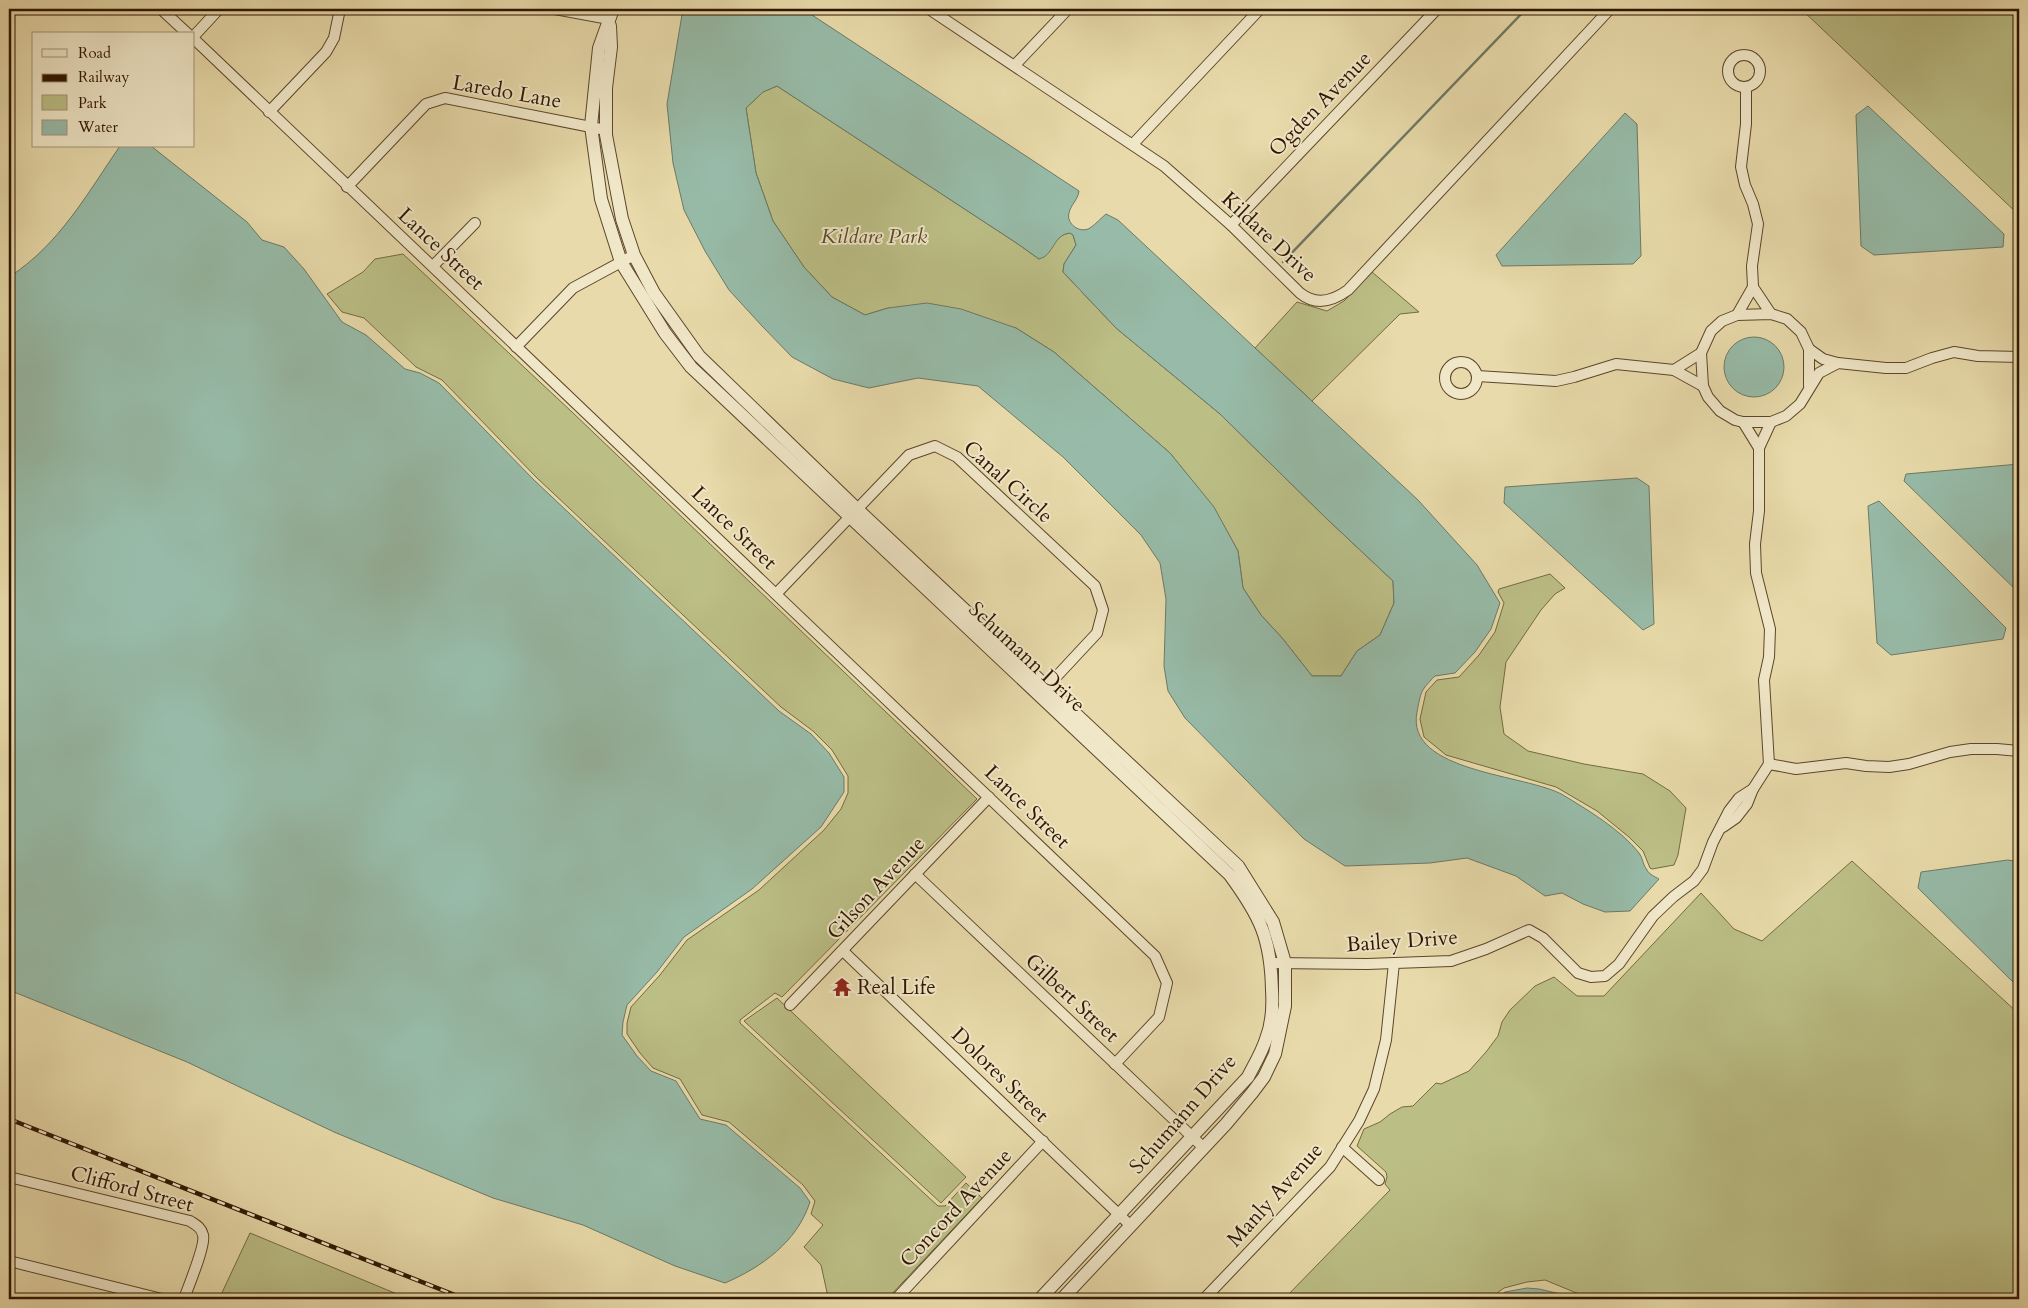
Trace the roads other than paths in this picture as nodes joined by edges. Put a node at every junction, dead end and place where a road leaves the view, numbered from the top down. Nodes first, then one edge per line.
1 (161, 9) edge
2 (219, 9) edge
3 (340, 9) edge
4 (555, 9) edge
5 (929, 9) edge
6 (1068, 9) edge
7 (1260, 9) edge
8 (1437, 9) edge
9 (1610, 9) edge
10 (611, 14) edge
11 (186, 32) edge
12 (195, 36) edge
13 (195, 38) edge
14 (1015, 65) junction
15 (1746, 87) dead end
16 (269, 112) junction
17 (591, 126) junction
18 (606, 130) junction
19 (1133, 144) junction
20 (347, 187) junction
21 (475, 223) dead end
22 (1231, 226) junction
23 (634, 255) junction
24 (621, 262) junction
25 (433, 266) junction
26 (1753, 287) junction
27 (1771, 314) junction
28 (1737, 315) junction
29 (516, 347) junction
30 (1809, 348) junction
31 (1701, 353) junction
32 (2019, 357) edge
33 (1838, 363) junction
34 (1674, 370) junction
35 (1477, 376) dead end
36 (1703, 386) junction
37 (1809, 386) junction
38 (1743, 422) junction
39 (1771, 422) junction
40 (1759, 448) junction
41 (853, 513) junction
42 (776, 594) junction
43 (1042, 691) junction
44 (2019, 751) edge
45 (1769, 764) junction
46 (989, 797) junction
47 (915, 874) junction
48 (843, 951) junction
49 (1271, 963) junction
50 (1285, 963) junction
51 (1394, 963) junction
52 (790, 1005) dead end
53 (1115, 1064) junction
54 (1193, 1138) junction
55 (1043, 1141) junction
56 (1342, 1147) junction
57 (1204, 1148) junction
58 (9, 1177) edge
59 (1379, 1180) dead end
60 (1120, 1214) junction
61 (1131, 1226) junction
62 (9, 1260) edge
63 (1049, 1296) edge
64 (162, 1299) edge
65 (184, 1299) edge
66 (896, 1299) edge
67 (1062, 1299) edge
68 (1204, 1299) edge

1 - 11 street
2 - 12 street
3 - 16 street
4 - 10 street
5 - 14 street, Kildare Drive
6 - 14 street
7 - 19 street
8 - 22 street, Ogden Avenue
9 - 22 street, Kildare Drive
10 - 17 street, Schumann Drive
10 - 18 street, Schumann Drive
13 - 16 street, Lance Street
14 - 19 street, Kildare Drive
15 - 26 street
16 - 20 street, Lance Street
17 - 18 street, Laredo Lane
17 - 20 street, Laredo Lane
17 - 24 street, Schumann Drive
18 - 23 street, Schumann Drive
19 - 22 street, Kildare Drive
20 - 25 street, Lance Street
21 - 25 street
23 - 24 street
23 - 41 street, Schumann Drive
24 - 29 street
24 - 41 street, Schumann Drive
25 - 29 street, Lance Street
26 - 27 street
26 - 28 street
27 - 28 street
27 - 30 street
28 - 31 street
29 - 42 street, Lance Street
30 - 33 street
30 - 37 street
31 - 34 street
31 - 36 street
32 - 33 street
33 - 37 street
34 - 35 street
34 - 36 street
36 - 38 street
37 - 39 street
38 - 39 street
38 - 40 street
39 - 40 street
40 - 45 street
41 - 42 street, Canal Circle
41 - 43 street, Schumann Drive
41 - 43 street, Canal Circle
42 - 46 street, Lance Street
43 - 49 street, Schumann Drive
43 - 50 street, Schumann Drive
44 - 45 street
45 - 51 street, Bailey Drive
46 - 47 street, Gilson Avenue
46 - 53 street, Lance Street
47 - 48 street, Gilson Avenue
47 - 53 street, Gilbert Street
48 - 52 street, Gilson Avenue
48 - 55 street, Dolores Street
49 - 50 street, Bailey Drive
49 - 54 street, Schumann Drive
50 - 51 street, Bailey Drive
50 - 57 street, Schumann Drive
51 - 56 street, Manly Avenue
53 - 54 street, Gilbert Street
54 - 57 street, Gilbert Street
54 - 60 street, Schumann Drive
55 - 60 street, Dolores Street
55 - 66 street, Concord Avenue
56 - 59 street
56 - 68 street, Manly Avenue
57 - 61 street, Schumann Drive
58 - 65 street, Clifford Street
60 - 61 street, Dolores Street
60 - 63 street, Schumann Drive
61 - 67 street, Schumann Drive
62 - 64 street

